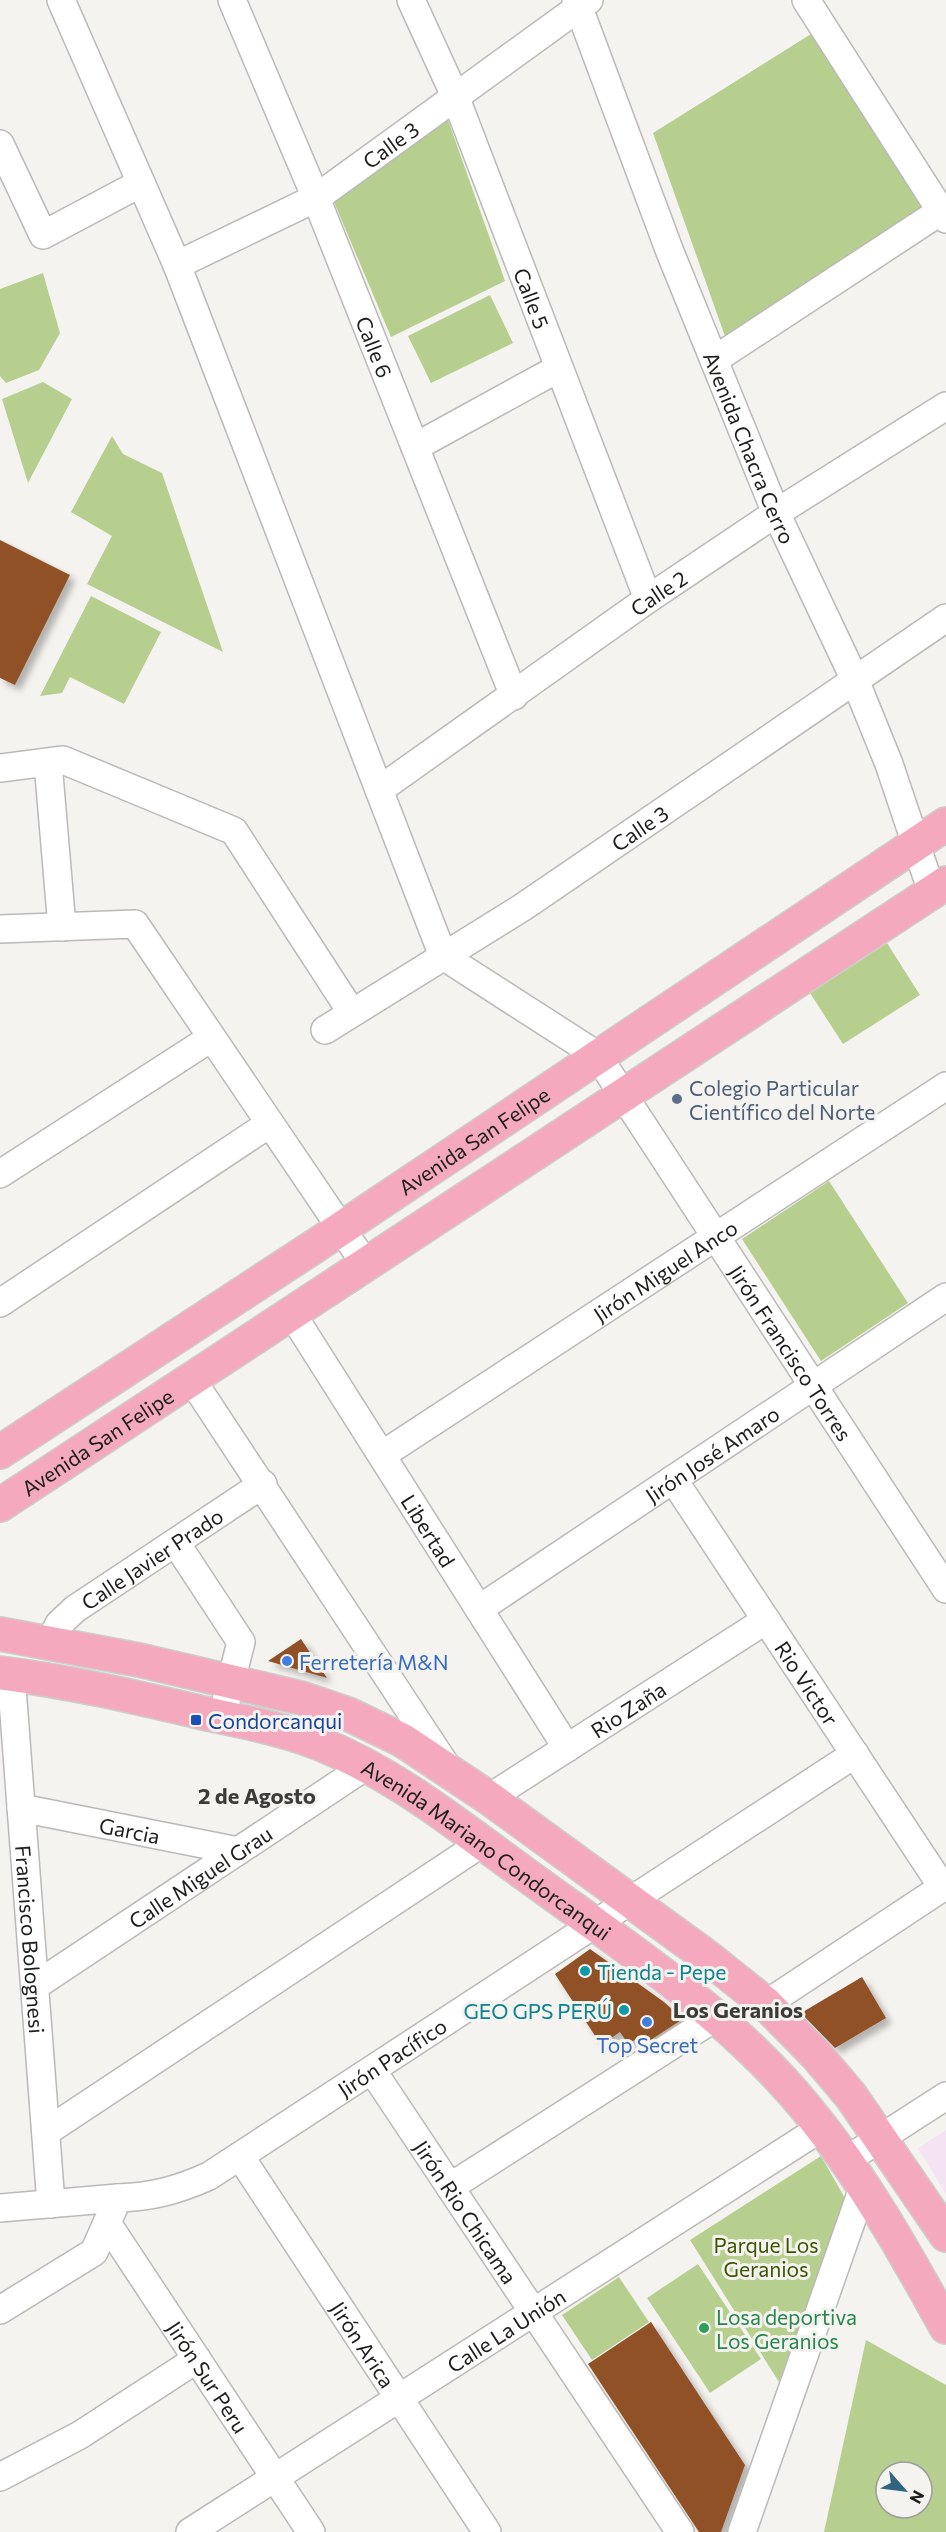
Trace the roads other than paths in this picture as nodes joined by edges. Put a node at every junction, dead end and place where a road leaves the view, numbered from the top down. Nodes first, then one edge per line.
1 (61, 0) edge
2 (232, 0) edge
3 (411, 0) edge
4 (806, 0) edge
5 (581, 2) edge
6 (455, 96) junction
7 (0, 144) edge
8 (141, 183) junction
9 (316, 198) junction
10 (944, 215) edge
11 (177, 265) junction
12 (714, 360) junction
13 (559, 368) junction
14 (946, 406) edge
15 (415, 447) junction
16 (776, 513) junction
17 (648, 599) junction
18 (946, 618) edge
19 (855, 680) junction
20 (514, 696) junction
21 (48, 763) junction
22 (0, 768) edge
23 (379, 790) junction
24 (946, 824) edge
25 (917, 844) junction
26 (939, 887) edge
27 (62, 927) junction
28 (0, 929) edge
29 (443, 956) junction
30 (352, 1013) junction
31 (325, 1030) dead end
32 (211, 1038) junction
33 (597, 1055) junction
34 (946, 1086) edge
35 (624, 1095) junction
36 (269, 1124) junction
37 (0, 1174) edge
38 (342, 1228) junction
39 (715, 1236) junction
40 (366, 1265) junction
41 (946, 1297) edge
42 (0, 1303) edge
43 (292, 1314) junction
44 (192, 1380) junction
45 (813, 1386) junction
46 (0, 1452) edge
47 (382, 1455) junction
48 (673, 1479) junction
49 (262, 1484) junction
50 (0, 1505) edge
51 (176, 1543) junction
52 (946, 1589) edge
53 (479, 1609) junction
54 (766, 1620) junction
55 (0, 1634) edge
56 (50, 1642) junction
57 (6, 1673) edge
58 (232, 1681) junction
59 (222, 1717) junction
60 (567, 1749) junction
61 (855, 1754) junction
62 (366, 1766) junction
63 (451, 1772) junction
64 (489, 1798) junction
65 (21, 1808) junction
66 (482, 1843) junction
67 (238, 1851) junction
68 (944, 1887) edge
69 (630, 1901) junction
70 (594, 1925) junction
71 (35, 1986) junction
72 (766, 2004) junction
73 (716, 2017) junction
74 (372, 2070) junction
75 (946, 2096) edge
76 (821, 2128) junction
77 (46, 2132) junction
78 (882, 2138) junction
79 (240, 2156) junction
80 (845, 2161) junction
81 (450, 2187) junction
82 (863, 2188) junction
83 (51, 2204) junction
84 (0, 2208) edge
85 (113, 2211) junction
86 (946, 2235) edge
87 (0, 2310) edge
88 (534, 2312) junction
89 (946, 2327) edge
90 (197, 2359) junction
91 (400, 2398) junction
92 (0, 2477) edge
93 (275, 2478) junction
94 (190, 2532) edge
95 (311, 2532) edge
96 (488, 2532) edge
97 (680, 2532) edge
98 (742, 2532) edge

1 - 8 street
2 - 9 street, Calle 6
3 - 6 street, Calle 5
4 - 10 street
5 - 6 street, Calle 3
5 - 12 street, Avenida Chacra Cerro
6 - 9 street, Calle 3
6 - 13 street, Calle 5
7 - 8 street
8 - 11 street
9 - 11 street, Calle 3
9 - 15 street, Calle 6
10 - 12 street
11 - 23 street
12 - 16 street, Avenida Chacra Cerro
13 - 15 street
13 - 17 street, Calle 5
14 - 16 street, Calle 2
15 - 20 street, Calle 6
16 - 17 street, Calle 2
16 - 19 street, Avenida Chacra Cerro
17 - 20 street, Calle 2
18 - 19 street, Calle 3
19 - 25 street, Avenida Chacra Cerro
19 - 29 street, Calle 3
20 - 23 street, Calle 2
21 - 22 street
21 - 27 street
21 - 30 street
23 - 29 street
24 - 25 main road, Avenida San Felipe
25 - 26 street, Avenida Chacra Cerro
25 - 33 main road, Avenida San Felipe
26 - 35 main road, Avenida San Felipe
27 - 28 street
27 - 32 street
29 - 30 street, Calle 3
29 - 33 street
30 - 31 street, Calle 3
32 - 36 street
32 - 37 street
33 - 35 street, Jirón Francisco Torres
33 - 38 main road, Avenida San Felipe
34 - 39 street, Jirón Miguel Anco
35 - 39 street, Jirón Francisco Torres
35 - 40 main road, Avenida San Felipe
36 - 38 street
36 - 42 street
38 - 40 street
38 - 46 main road, Avenida San Felipe
39 - 45 street, Jirón Francisco Torres
39 - 47 street, Jirón Miguel Anco
40 - 43 main road, Avenida San Felipe
41 - 45 street, Jirón José Amaro
43 - 44 main road, Avenida San Felipe
43 - 47 street, Libertad
44 - 49 street
44 - 50 main road, Avenida San Felipe
45 - 48 street, Jirón José Amaro
45 - 52 street, Jirón Francisco Torres
47 - 53 street, Libertad
48 - 53 street, Jirón José Amaro
48 - 54 street, Rio Victor
49 - 51 street, Calle Javier Prado
49 - 63 street
51 - 56 street, Calle Javier Prado
51 - 58 street
53 - 60 street, Libertad
54 - 60 street, Rio Zaña
54 - 61 street, Rio Victor
55 - 56 main road, Avenida Mariano Condorcanqui
56 - 58 main road, Avenida Mariano Condorcanqui
57 - 59 main road, Avenida Mariano Condorcanqui
57 - 65 street, Francisco Bolognesi
58 - 59 street
58 - 63 main road, Avenida Mariano Condorcanqui
59 - 62 main road, Avenida Mariano Condorcanqui
60 - 64 street, Rio Zaña
61 - 68 street, Rio Victor
61 - 69 street, Jirón Pacífico
62 - 66 main road, Avenida Mariano Condorcanqui
62 - 67 street, Calle Miguel Grau
63 - 64 main road, Avenida Mariano Condorcanqui
64 - 69 main road, Avenida Mariano Condorcanqui
65 - 67 street, Garcia
65 - 71 street, Francisco Bolognesi
66 - 70 main road, Avenida Mariano Condorcanqui
66 - 77 street
67 - 71 street, Calle Miguel Grau
68 - 72 street
69 - 70 street, Jirón Pacífico
69 - 72 main road, Avenida Mariano Condorcanqui
70 - 73 main road, Avenida Mariano Condorcanqui
70 - 74 street, Jirón Pacífico
71 - 77 street, Francisco Bolognesi
72 - 78 main road, Avenida Mariano Condorcanqui
73 - 76 main road, Avenida Mariano Condorcanqui
73 - 81 street
74 - 79 street, Jirón Pacífico
74 - 81 street, Jirón Rio Chicama
75 - 78 street
76 - 80 main road, Avenida Mariano Condorcanqui
76 - 88 street, Calle La Unión
77 - 83 street, Francisco Bolognesi
78 - 80 street
78 - 86 main road, Avenida Mariano Condorcanqui
79 - 85 street, Jirón Pacífico
79 - 91 street, Jirón Arica
80 - 82 main road, Avenida Mariano Condorcanqui
81 - 88 street, Jirón Rio Chicama
82 - 89 main road, Avenida Mariano Condorcanqui
82 - 98 street
83 - 84 street, Jirón Pacífico
83 - 85 street, Jirón Pacífico
85 - 87 street
85 - 90 street, Jirón Sur Peru
88 - 91 street, Calle La Unión
88 - 97 street, Jirón Rio Chicama
90 - 92 street
90 - 93 street, Jirón Sur Peru
91 - 93 street, Calle La Unión
91 - 96 street, Jirón Arica
93 - 94 street, Calle La Unión
93 - 95 street, Jirón Sur Peru

